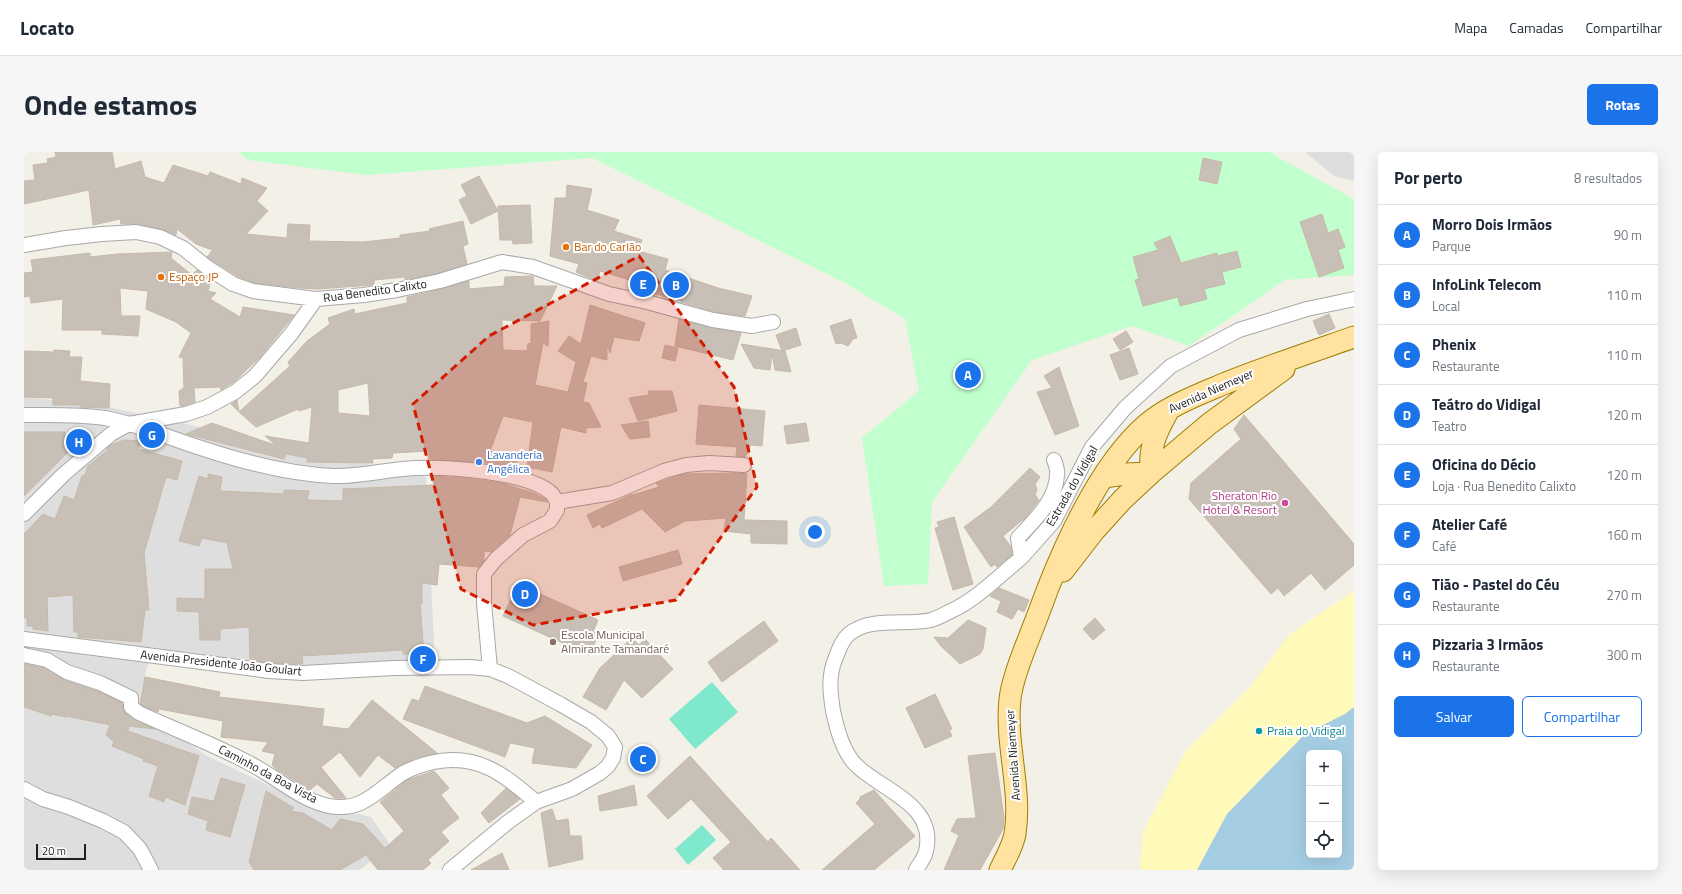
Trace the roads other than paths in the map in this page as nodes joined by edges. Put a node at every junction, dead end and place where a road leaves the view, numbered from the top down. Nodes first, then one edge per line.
1 (24, 245) edge
2 (316, 299) junction
3 (1354, 299) edge
4 (773, 322) dead end
5 (1354, 337) edge
6 (1309, 352) junction
7 (1169, 409) junction
8 (24, 415) edge
9 (129, 424) junction
10 (1054, 460) dead end
11 (744, 465) dead end
12 (1151, 473) junction
13 (1104, 477) junction
14 (557, 502) junction
15 (24, 514) edge
16 (1021, 558) junction
17 (1045, 596) junction
18 (24, 638) edge
19 (24, 655) edge
20 (490, 669) junction
21 (24, 789) edge
22 (536, 802) junction
23 (151, 870) edge
24 (450, 870) edge
25 (916, 870) edge
26 (1000, 870) edge

1 - 2 street
2 - 4 street, Rua Benedito Calixto
2 - 9 street, Rua Benedito Calixto
3 - 16 street, Estrada do Vidigal
5 - 6 main road, Avenida Niemeyer
6 - 7 main road, Avenida Niemeyer
6 - 12 main road, Avenida Niemeyer
7 - 12 main road
7 - 13 main road, Avenida Niemeyer
8 - 9 street
9 - 14 street
9 - 15 street, Rua Benedito Calixto
10 - 16 street, Estrada do Vidigal
11 - 14 street
12 - 13 main road
12 - 17 main road, Avenida Niemeyer
13 - 17 main road, Avenida Niemeyer
14 - 20 street
16 - 25 street, Estrada do Vidigal
17 - 26 main road, Avenida Niemeyer
18 - 20 street, Avenida Presidente João Goulart
19 - 22 street, Caminho da Boa Vista
20 - 22 street, Avenida Presidente João Goulart
21 - 23 street
22 - 24 street, Avenida Presidente João Goulart

